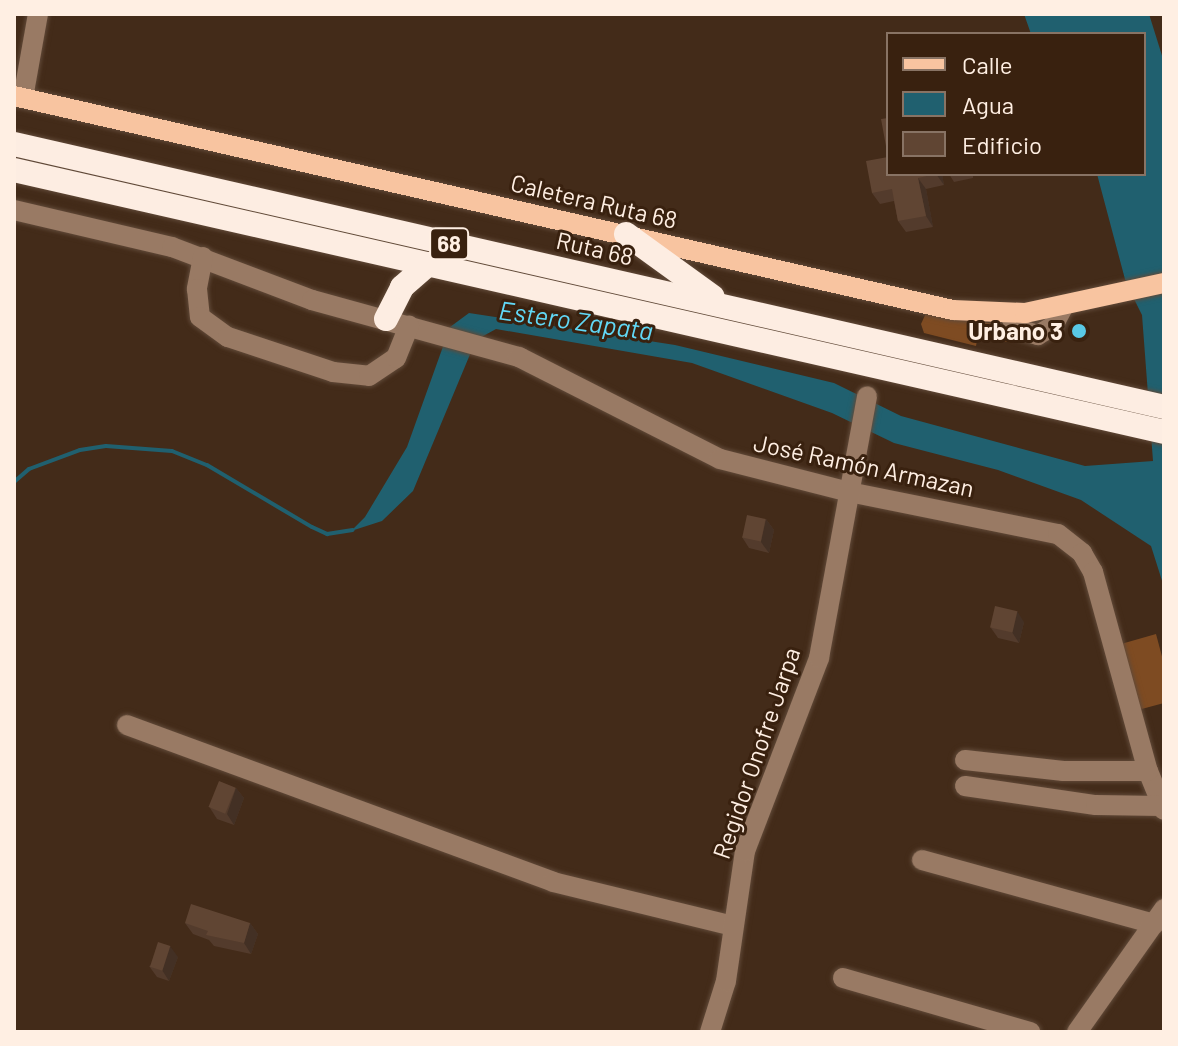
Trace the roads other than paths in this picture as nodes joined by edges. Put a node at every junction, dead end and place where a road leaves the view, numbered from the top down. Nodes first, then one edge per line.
1 (38, 14) edge
2 (19, 97) edge
3 (14, 144) edge
4 (14, 170) edge
5 (14, 210) edge
6 (626, 234) junction
7 (203, 257) junction
8 (428, 264) junction
9 (1164, 283) edge
10 (736, 309) junction
11 (398, 322) junction
12 (867, 396) dead end
13 (1164, 407) edge
14 (1153, 429) edge
15 (849, 492) junction
16 (127, 725) dead end
17 (965, 760) dead end
18 (1148, 771) junction
19 (965, 786) dead end
20 (1162, 808) edge
21 (922, 860) dead end
22 (1159, 917) edge
23 (733, 926) junction
24 (843, 978) dead end
25 (710, 1032) edge
26 (1030, 1032) edge
27 (1077, 1032) edge

1 - 2 street
2 - 6 main road, Caletera Ruta 68
3 - 10 highway, Ruta 68 / 68
4 - 8 highway, 68
5 - 7 street
6 - 9 main road, Caletera Ruta 68
6 - 10 highway
7 - 11 street
7 - 11 street
8 - 11 highway
8 - 14 highway, 68
10 - 13 highway, Ruta 68 / 68
11 - 15 street, José Ramón Armazan
12 - 15 street, Regidor Onofre Jarpa
15 - 18 street, José Ramón Armazan
15 - 23 street, Regidor Onofre Jarpa
16 - 23 street
17 - 18 street
18 - 20 street, José Ramón Armazan
19 - 20 street
21 - 22 street
22 - 27 street
23 - 25 street, Regidor Onofre Jarpa
24 - 26 street

